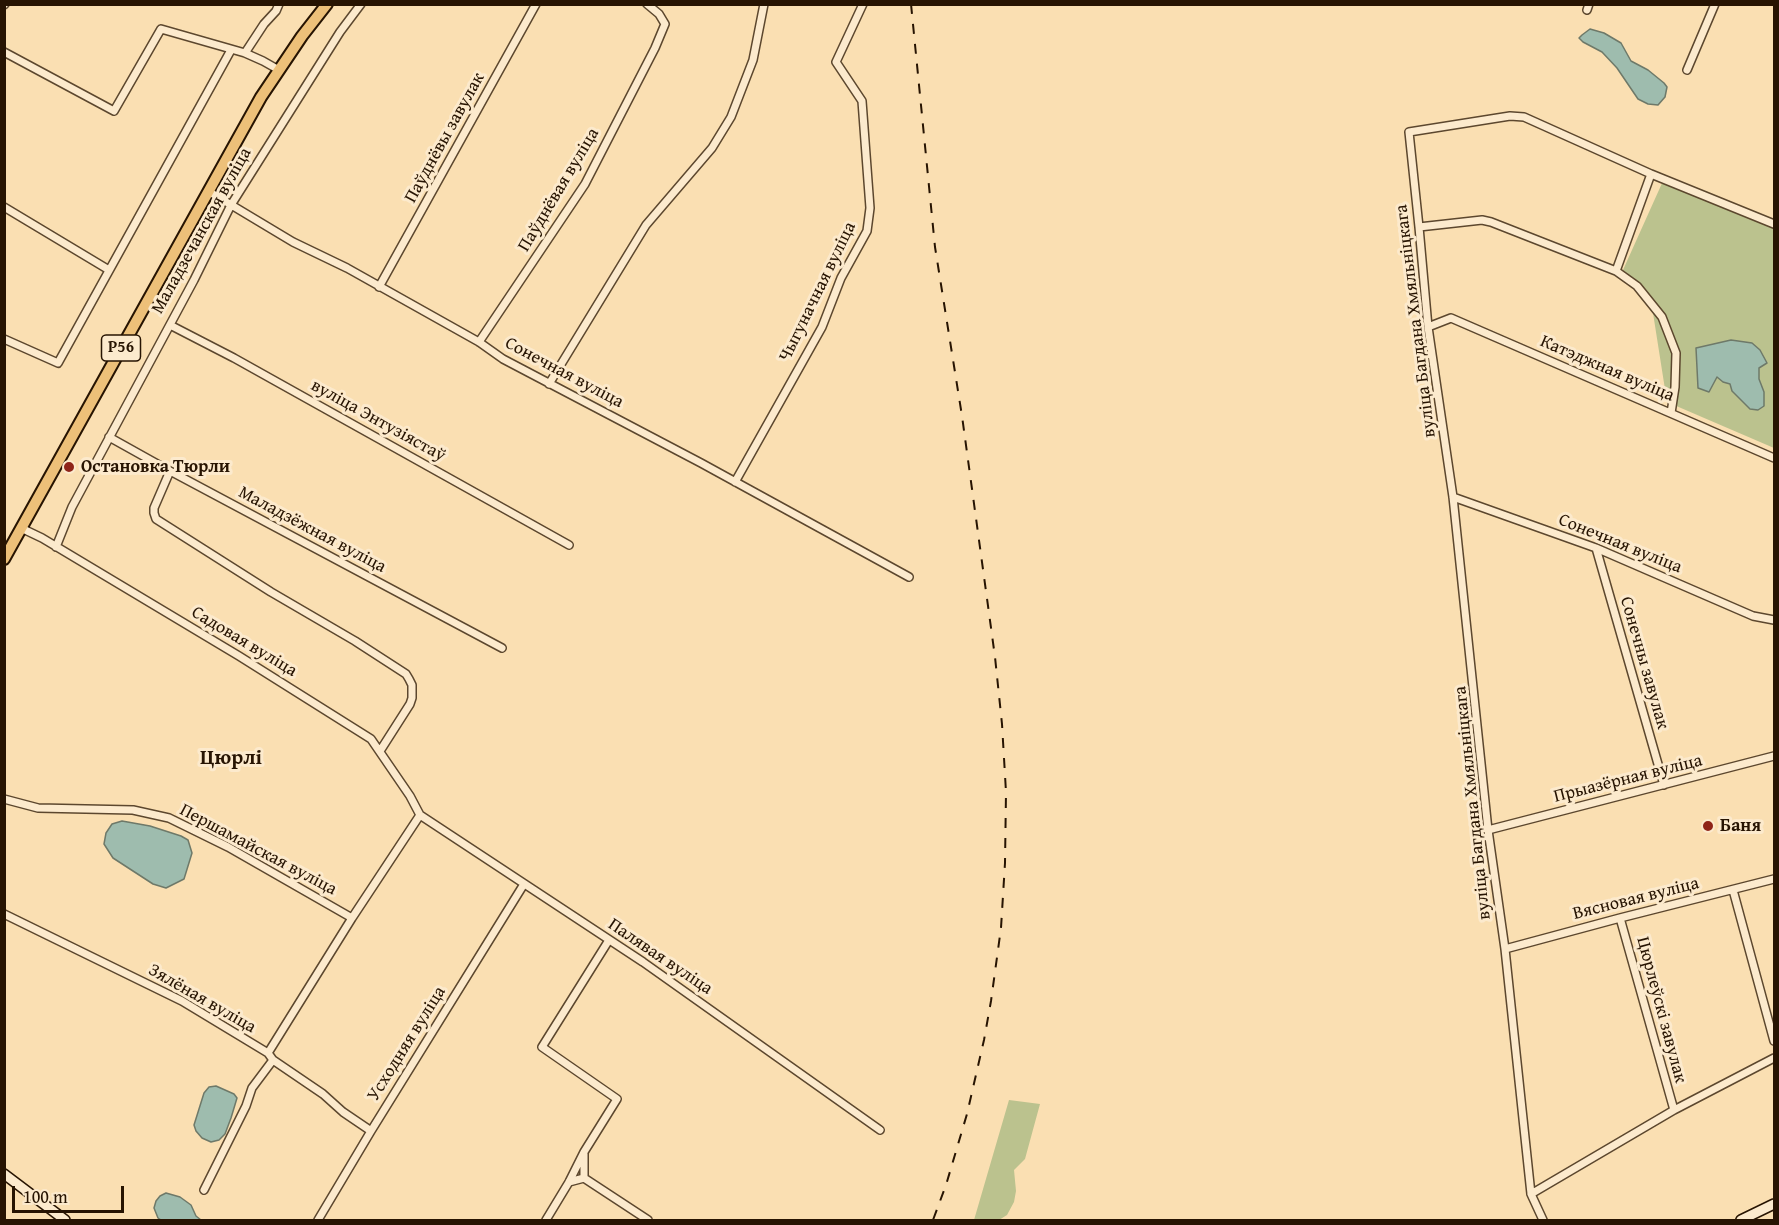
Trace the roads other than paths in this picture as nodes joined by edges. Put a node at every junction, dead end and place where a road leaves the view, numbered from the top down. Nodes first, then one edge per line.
1 (279, 4) edge
2 (327, 4) edge
3 (361, 4) edge
4 (536, 4) edge
5 (647, 4) edge
6 (764, 4) edge
7 (863, 4) edge
8 (1715, 4) edge
9 (231, 50) junction
10 (4, 52) edge
11 (245, 54) junction
12 (279, 70) junction
13 (1687, 70) dead end
14 (1651, 174) junction
15 (208, 191) junction
16 (231, 204) junction
17 (4, 207) edge
18 (1774, 224) edge
19 (1419, 227) junction
20 (109, 270) junction
21 (1616, 271) junction
22 (380, 287) junction
23 (170, 325) junction
24 (1428, 327) junction
25 (4, 339) edge
26 (479, 342) junction
27 (549, 384) junction
28 (1671, 413) junction
29 (109, 437) junction
30 (1774, 458) edge
31 (170, 471) junction
32 (735, 482) junction
33 (1454, 497) junction
34 (21, 528) junction
35 (570, 545) dead end
36 (56, 547) junction
37 (1596, 548) junction
38 (4, 559) edge
39 (909, 577) dead end
40 (1774, 620) edge
41 (502, 648) dead end
42 (380, 751) junction
43 (1774, 756) edge
44 (1664, 785) junction
45 (4, 799) edge
46 (420, 815) junction
47 (1488, 830) junction
48 (1774, 879) edge
49 (524, 884) junction
50 (1733, 890) junction
51 (4, 914) edge
52 (352, 918) junction
53 (1620, 918) junction
54 (609, 940) junction
55 (1504, 949) junction
56 (1774, 1041) edge
57 (268, 1053) junction
58 (1774, 1058) edge
59 (273, 1060) junction
60 (1674, 1110) junction
61 (880, 1130) dead end
62 (371, 1131) junction
63 (584, 1152) junction
64 (4, 1174) edge
65 (584, 1178) junction
66 (569, 1182) junction
67 (204, 1190) dead end
68 (1531, 1194) junction
69 (1774, 1204) edge
70 (65, 1221) edge
71 (318, 1221) edge
72 (546, 1221) edge
73 (648, 1221) edge
74 (1543, 1221) edge
75 (1742, 1221) edge

1 - 11 street
2 - 12 main road, Р56
3 - 16 street, Маладзечанская вуліца
4 - 22 street, Паўднёвы завулак
5 - 26 street, Паўднёвая вуліца
6 - 27 street
7 - 32 street, Чыгуначная вуліца
8 - 13 street
9 - 10 street
9 - 11 street
9 - 20 street
11 - 12 street
12 - 15 main road, Маладзечанская вуліца / Р56
14 - 18 street
14 - 19 street, вуліца Багдана Хмяльніцкага
14 - 21 street
15 - 16 street, Сонечная вуліца
15 - 34 main road, Маладзечанская вуліца / Р56
16 - 22 street, Сонечная вуліца
16 - 23 street, Маладзечанская вуліца
17 - 20 street
19 - 21 street
19 - 24 street, вуліца Багдана Хмяльніцкага
20 - 25 street
21 - 28 street
22 - 26 street, Сонечная вуліца
23 - 29 street, Маладзечанская вуліца
23 - 35 street, вуліца Энтузіястаў
24 - 28 street, Катэджная вуліца
24 - 33 street, вуліца Багдана Хмяльніцкага
26 - 27 street, Сонечная вуліца
27 - 32 street, Сонечная вуліца
28 - 30 street, Катэджная вуліца
29 - 31 street, Маладзёжная вуліца
29 - 36 street, Маладзечанская вуліца
31 - 41 street, Маладзёжная вуліца
31 - 42 street
32 - 39 street, Сонечная вуліца
33 - 37 street, Сонечная вуліца
33 - 47 street, вуліца Багдана Хмяльніцкага
34 - 36 street, Садовая вуліца
34 - 38 main road, Маладзечанская вуліца / Р56
36 - 42 street, Садовая вуліца
37 - 40 street, Сонечная вуліца
37 - 44 street, Сонечны завулак
42 - 46 street, Садовая вуліца
43 - 44 street, Прыазёрная вуліца
44 - 47 street, Прыазёрная вуліца
45 - 52 street, Першамайская вуліца
46 - 49 street, Палявая вуліца
46 - 52 street
47 - 55 street, вуліца Багдана Хмяльніцкага
48 - 50 street, Вясновая вуліца
49 - 54 street, Палявая вуліца
49 - 62 street, Усходняя вуліца
50 - 53 street, Вясновая вуліца
50 - 56 street
51 - 57 street, Зялёная вуліца
52 - 57 street
53 - 55 street, Вясновая вуліца
53 - 60 street, Цюрлеўскі завулак
54 - 61 street, Палявая вуліца
54 - 63 street
55 - 68 street, вуліца Багдана Хмяльніцкага
57 - 59 street, Зялёная вуліца
58 - 60 street
59 - 62 street, Зялёная вуліца
59 - 67 street
60 - 68 street
62 - 71 street, Усходняя вуліца
63 - 65 street
63 - 66 street
64 - 70 street
65 - 66 street
65 - 73 street
66 - 72 street
68 - 74 street, вуліца Багдана Хмяльніцкага
69 - 75 street

